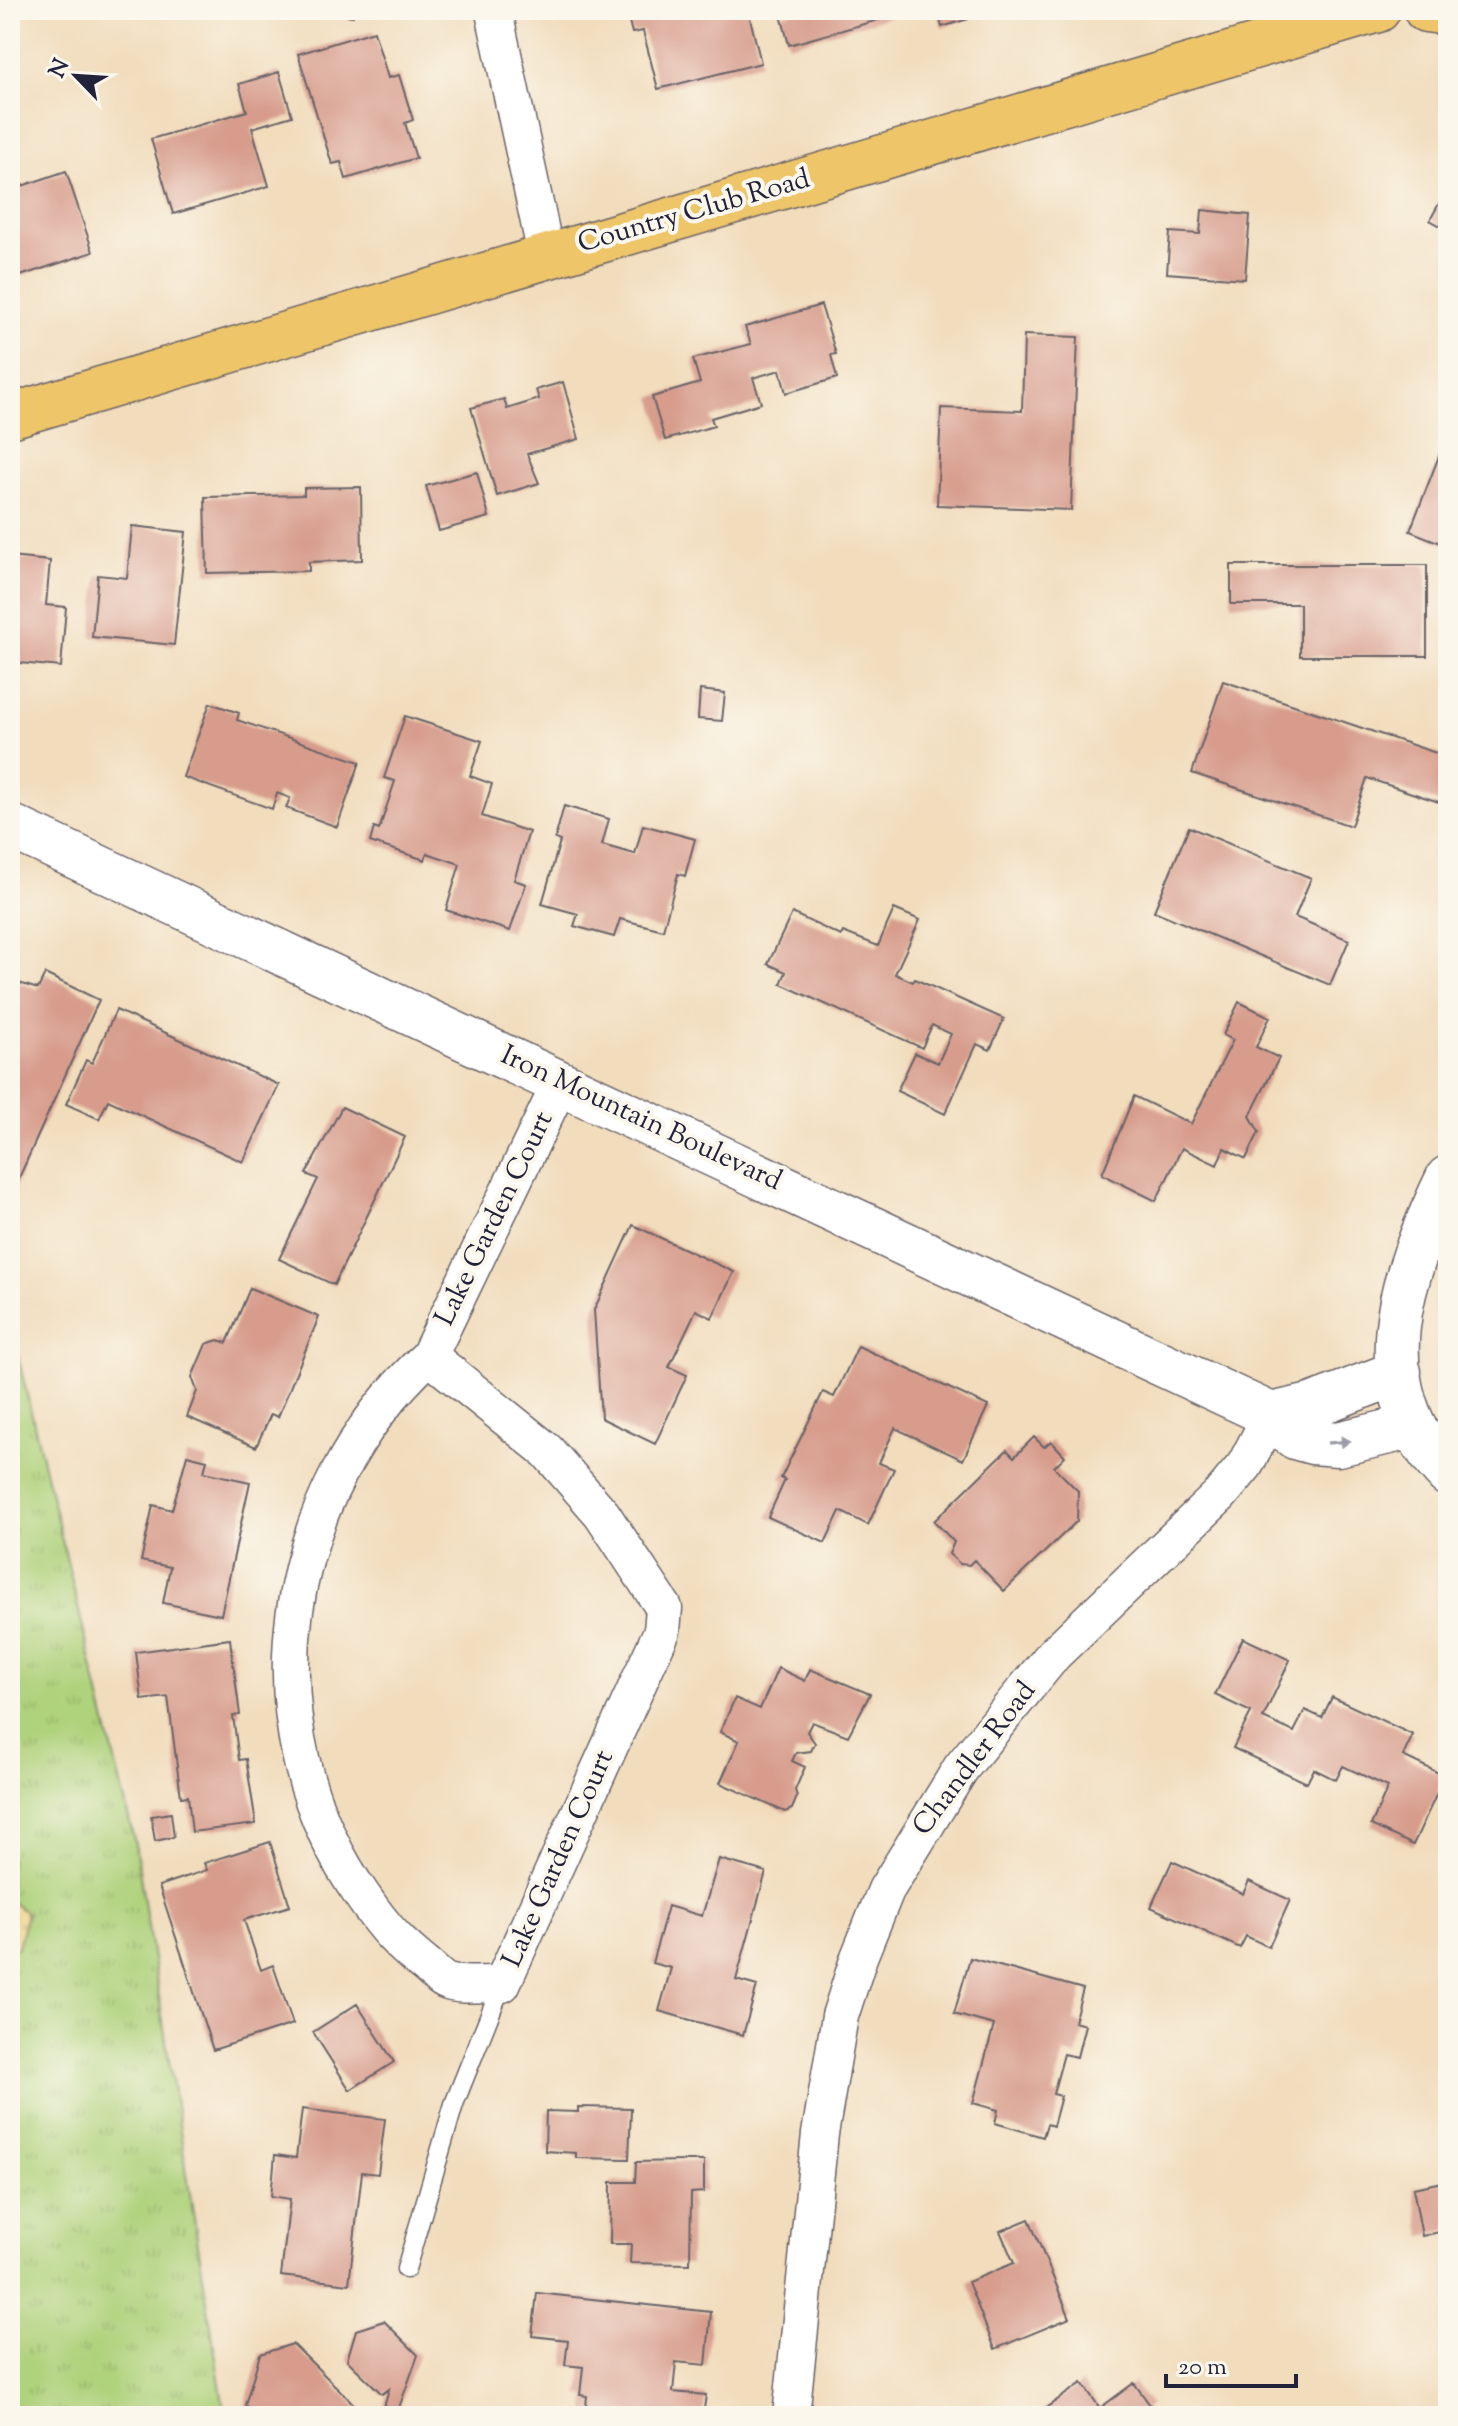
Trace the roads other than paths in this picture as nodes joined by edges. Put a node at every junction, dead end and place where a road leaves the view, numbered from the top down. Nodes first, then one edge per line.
1 (1378, 10) edge
2 (1426, 10) edge
3 (494, 12) dead end
4 (1448, 13) edge
5 (546, 255) junction
6 (10, 416) edge
7 (10, 826) edge
8 (561, 1082) junction
9 (1448, 1178) edge
10 (429, 1356) junction
11 (1399, 1372) junction
12 (1271, 1415) junction
13 (1414, 1426) junction
14 (1448, 1474) edge
15 (502, 1984) junction
16 (406, 2269) dead end
17 (791, 2416) edge

1 - 5 main road, Country Club Road
2 - 4 main road
3 - 5 street
5 - 6 main road, Country Club Road
7 - 8 street, Iron Mountain Boulevard
8 - 10 street, Lake Garden Court
8 - 12 street, Iron Mountain Boulevard
9 - 11 street
10 - 15 street, Lake Garden Court
10 - 15 street, Lake Garden Court
11 - 12 street
11 - 13 street
12 -> 13 street, Iron Mountain Boulevard
12 - 17 street, Chandler Road
13 - 14 street
15 - 16 lane

